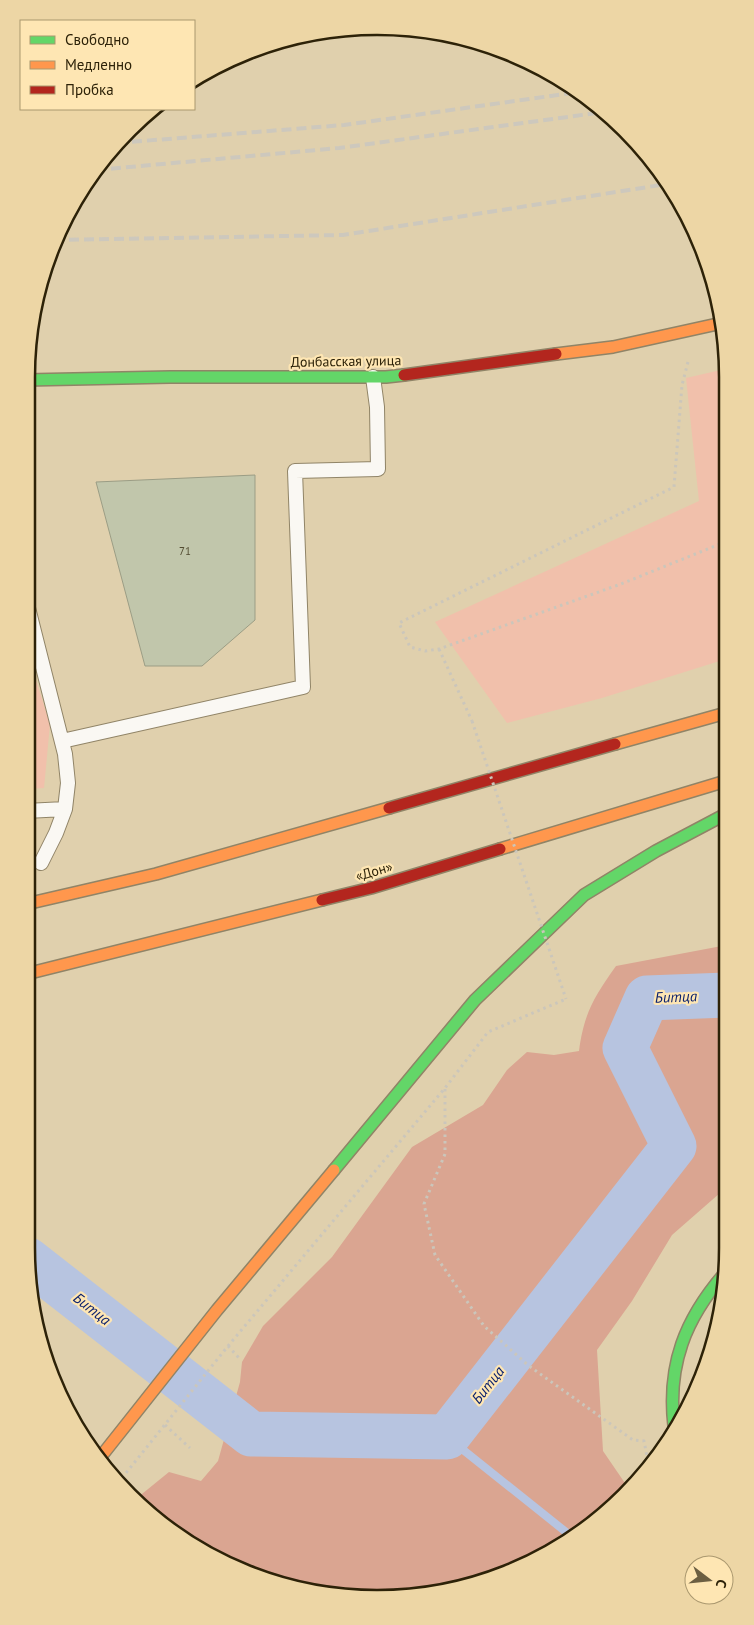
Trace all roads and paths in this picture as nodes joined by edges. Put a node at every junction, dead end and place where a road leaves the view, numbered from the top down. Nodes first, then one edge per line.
1 (715, 325) edge
2 (688, 362) dead end
3 (373, 377) junction
4 (35, 380) edge
5 (719, 544) edge
6 (35, 635) edge
7 (439, 649) junction
8 (719, 714) edge
9 (62, 741) junction
10 (719, 783) edge
11 (65, 809) junction
12 (35, 811) edge
13 (719, 818) edge
14 (41, 862) dead end
15 (35, 902) edge
16 (35, 972) edge
17 (445, 1088) junction
18 (717, 1281) edge
19 (228, 1346) junction
20 (239, 1358) dead end
21 (673, 1419) edge
22 (165, 1425) junction
23 (190, 1448) dead end
24 (104, 1453) edge
25 (647, 1457) edge
26 (123, 1477) edge

1 - 3 main road, Донбасская улица
2 - 7 path
3 - 4 main road, Донбасская улица
3 - 9 lane
5 - 7 path
6 - 9 lane
7 - 17 path, bridge
8 - 15 main road
9 - 11 lane
10 - 16 main road, «Дон»
11 - 12 lane
11 - 14 lane
13 - 24 main road
17 - 19 path
17 - 25 path
18 - 21 main road
19 - 20 path
19 - 22 path
22 - 23 path
22 - 26 path

